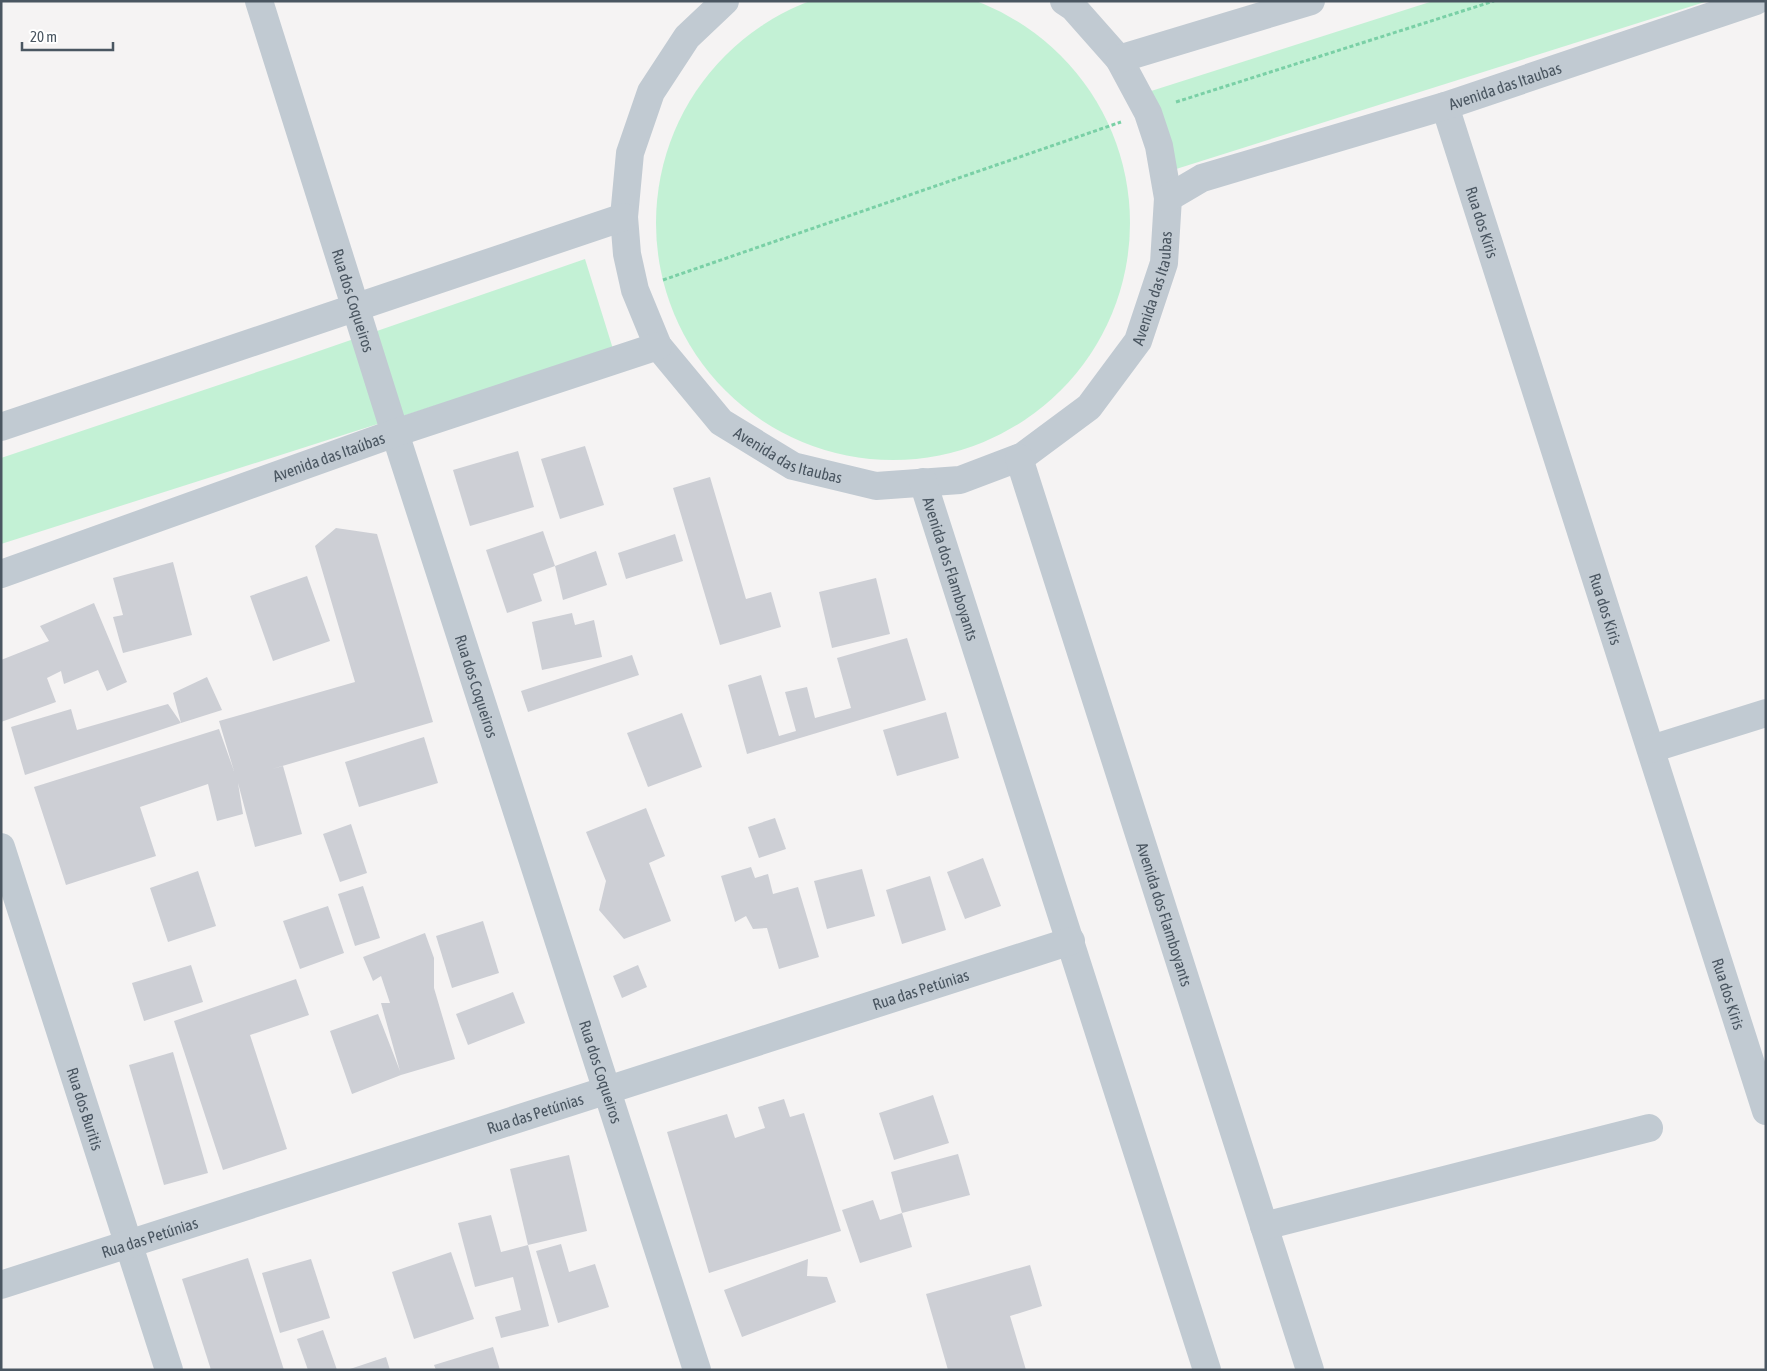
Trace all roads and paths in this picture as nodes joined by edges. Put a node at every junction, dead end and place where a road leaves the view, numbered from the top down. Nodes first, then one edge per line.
1 (260, 1) edge
2 (725, 1) edge
3 (1064, 1) edge
4 (1311, 1) edge
5 (1494, 1) edge
6 (1756, 1) edge
7 (1119, 58) junction
8 (1445, 106) junction
9 (1148, 113) junction
10 (1168, 198) junction
11 (624, 217) junction
12 (634, 290) junction
13 (356, 307) junction
14 (658, 346) junction
15 (1, 427) edge
16 (395, 432) junction
17 (1019, 458) junction
18 (924, 482) junction
19 (1, 574) edge
20 (1766, 713) edge
21 (1651, 748) junction
22 (1, 848) edge
23 (1071, 941) junction
24 (608, 1091) junction
25 (1766, 1111) edge
26 (1649, 1128) dead end
27 (1264, 1226) junction
28 (128, 1245) junction
29 (1, 1285) edge
30 (169, 1370) edge
31 (697, 1370) edge
32 (1207, 1370) edge
33 (1310, 1370) edge

1 - 13 street, Rua dos Coqueiros
2 - 11 street, Avenida das Itaubas
3 - 7 street, Avenida das Itaubas
4 - 7 street
5 - 9 path
6 - 8 street, Avenida das Itaubas
7 - 9 street, Avenida das Itaubas
8 - 10 street, Avenida das Itaubas
8 - 21 street, Rua dos Kiris
9 - 10 street, Avenida das Itaubas
9 - 12 path
10 - 17 street, Avenida das Itaubas
11 - 12 street, Avenida das Itaubas
11 - 13 street
12 - 14 street, Avenida das Itaubas
13 - 15 street
13 - 16 street, Rua dos Coqueiros
14 - 16 street, Avenida das Itaúbas
14 - 18 street, Avenida das Itaubas
16 - 19 street, Avenida das Itaúbas
16 - 24 street, Rua dos Coqueiros
17 - 18 street, Avenida das Itaubas
17 - 27 street, Avenida dos Flamboyants
18 - 23 street, Avenida dos Flamboyants
20 - 21 street
21 - 25 street, Rua dos Kiris
22 - 28 street, Rua dos Buritis
23 - 24 street, Rua das Petúnias
23 - 32 street, Avenida dos Flamboyants
24 - 28 street, Rua das Petúnias
24 - 31 street, Rua dos Coqueiros
26 - 27 street
27 - 33 street, Avenida dos Flamboyants
28 - 29 street, Rua das Petúnias
28 - 30 street, Rua dos Buritis

